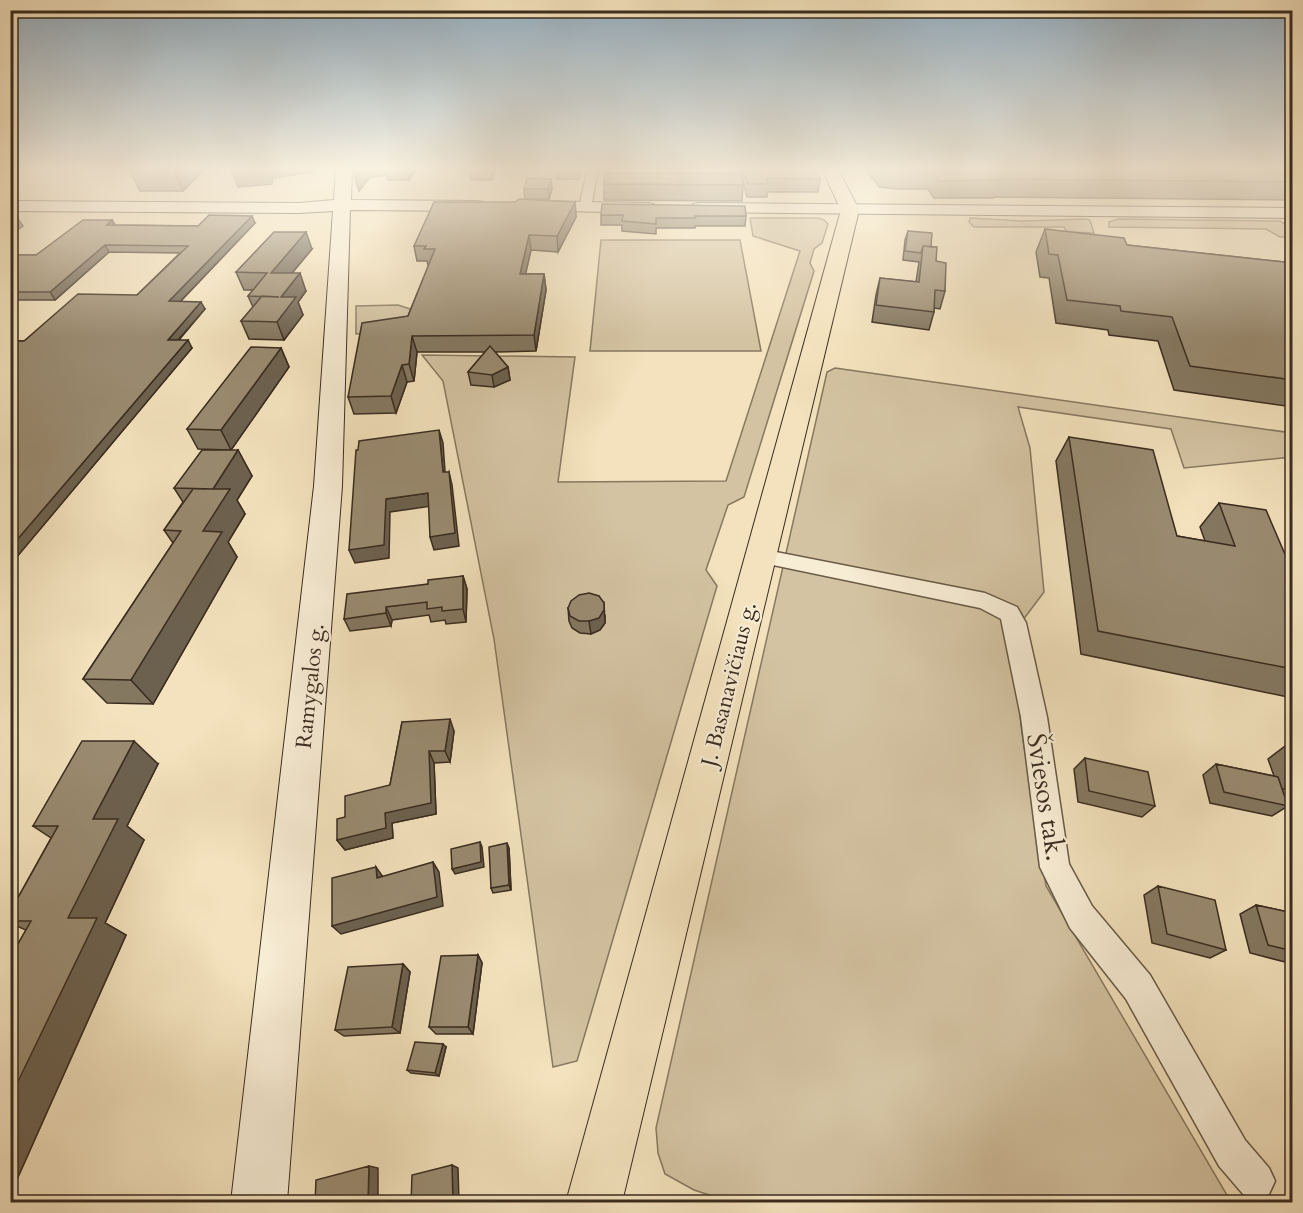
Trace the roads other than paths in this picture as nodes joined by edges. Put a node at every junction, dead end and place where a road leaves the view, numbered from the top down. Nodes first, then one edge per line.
1 (341, 226) edge
2 (846, 226) edge
3 (761, 556) junction
4 (1256, 1180) dead end
5 (259, 1203) edge
6 (594, 1203) edge

1 - 5 main road, Ramygalos g.
2 - 3 highway, J. Basanavičiaus g.
3 - 4 street, Šviesos tak.
3 - 6 highway, J. Basanavičiaus g.

